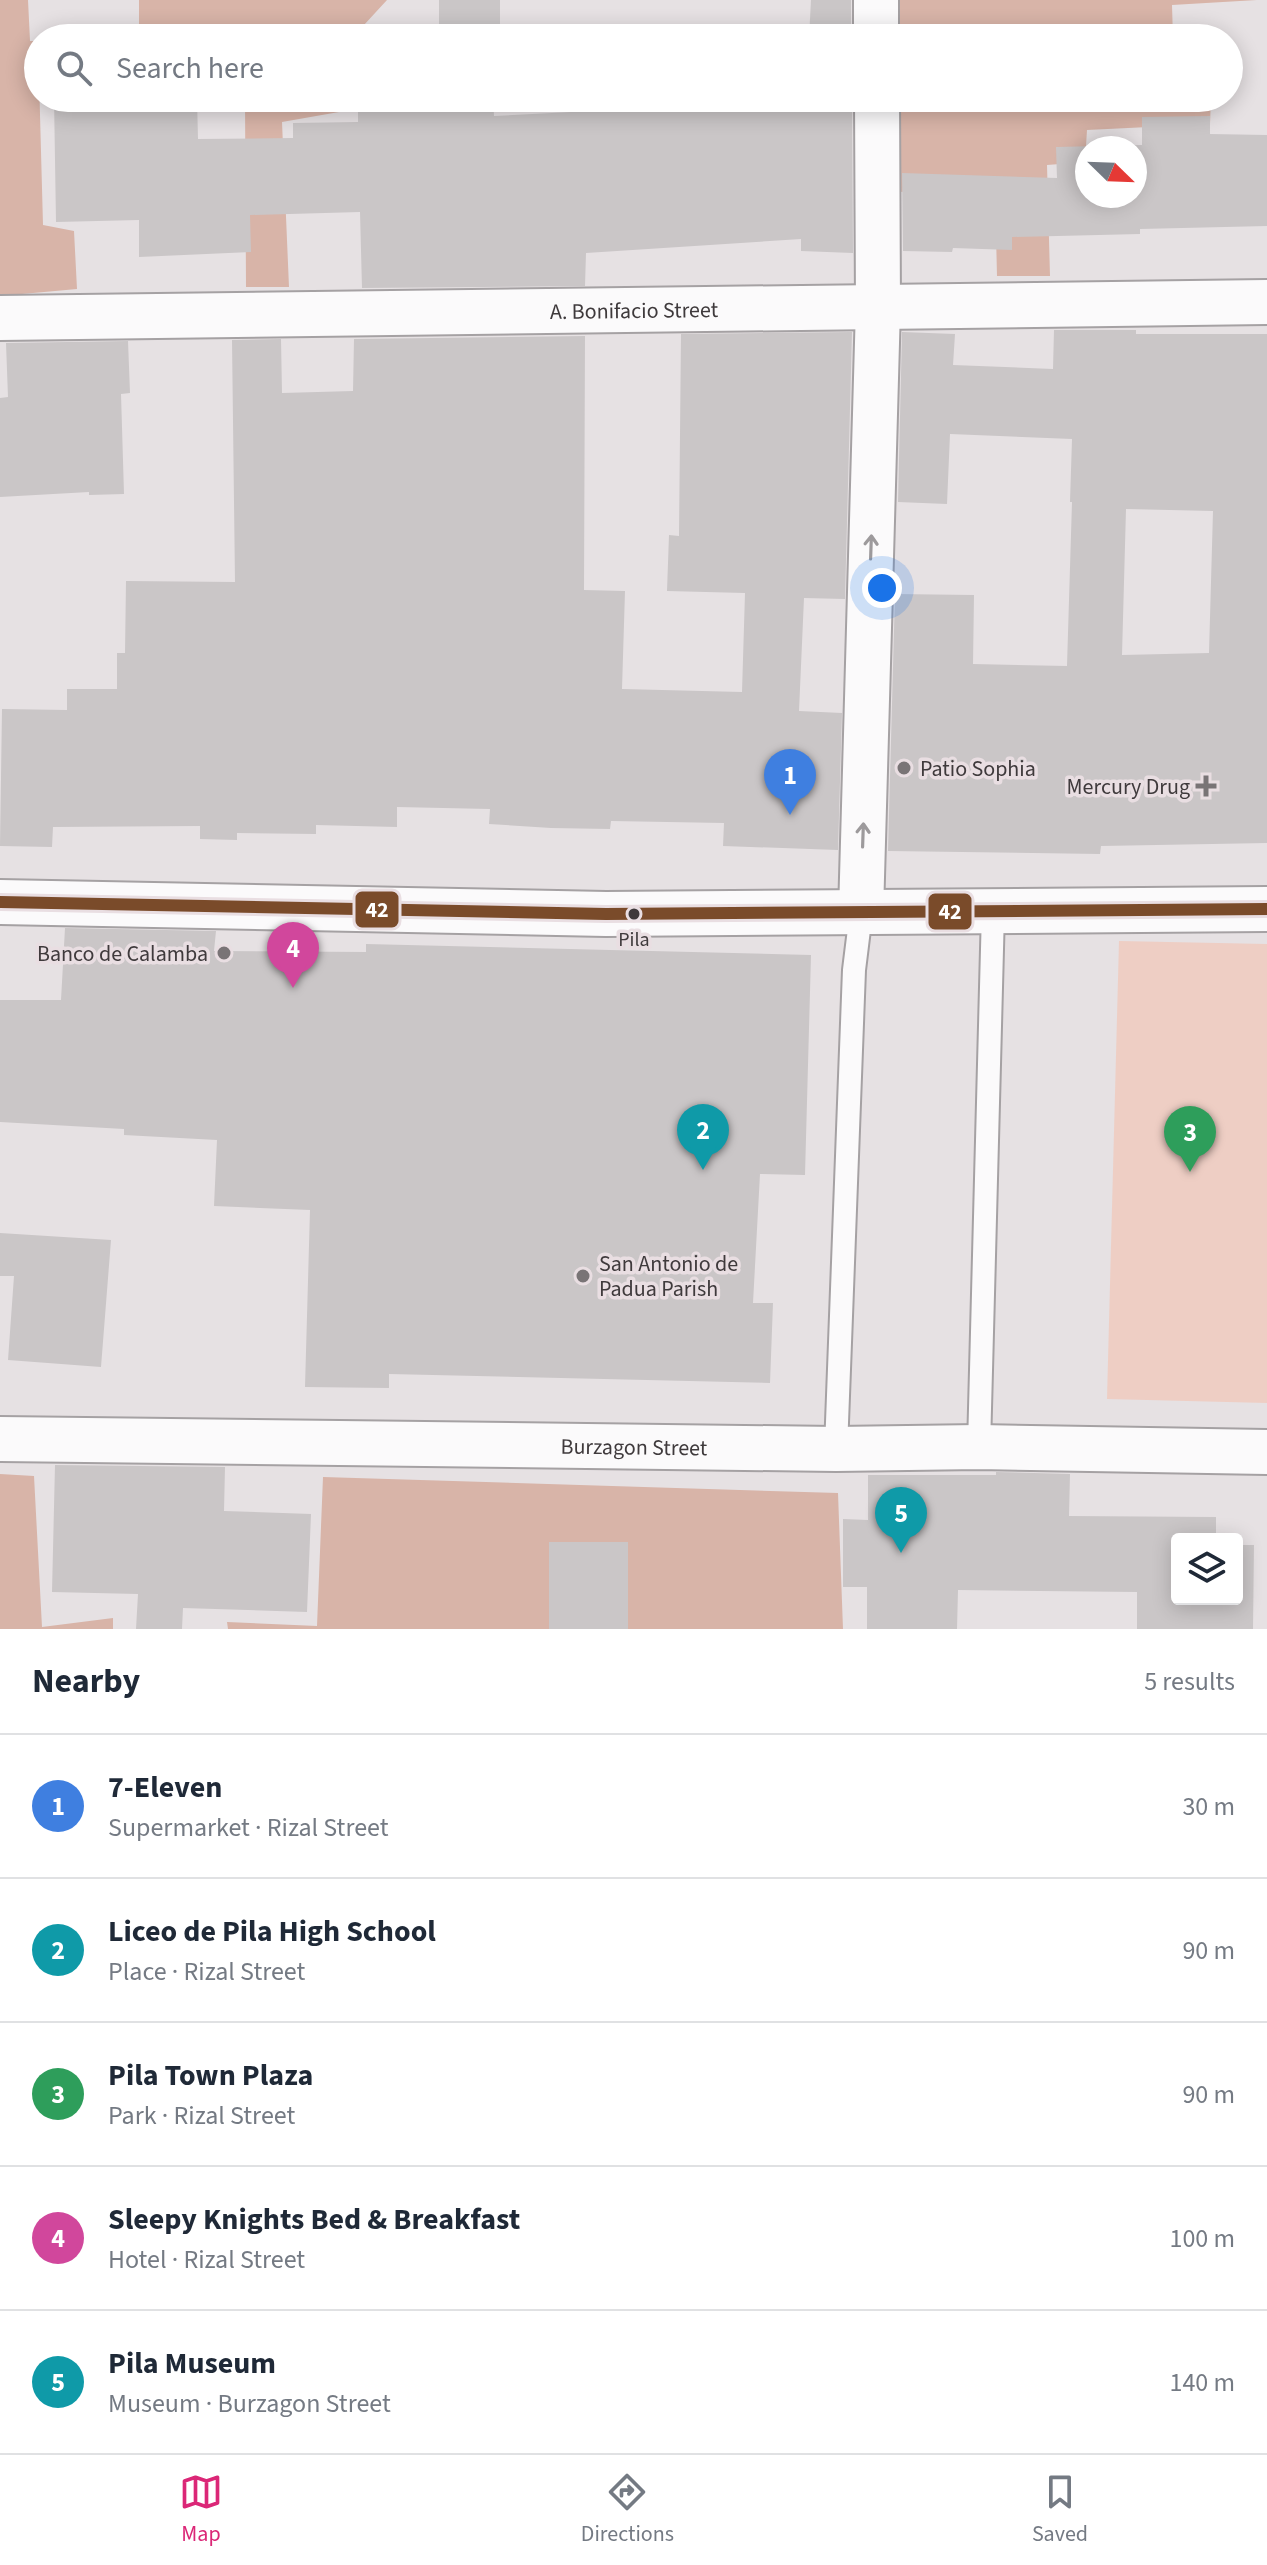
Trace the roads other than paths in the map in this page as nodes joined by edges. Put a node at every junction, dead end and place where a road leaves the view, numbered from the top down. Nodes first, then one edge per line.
1 (876, 0) edge
2 (876, 24) edge
3 (877, 112) edge
4 (1267, 302) edge
5 (878, 307) junction
6 (0, 318) edge
7 (0, 902) edge
8 (1267, 909) edge
9 (993, 911) junction
10 (861, 913) junction
11 (0, 1439) edge
12 (979, 1447) junction
13 (836, 1449) junction
14 (1267, 1452) edge

1 - 2 street
3 - 5 street
4 - 5 street, A. Bonifacio Street
5 - 6 street, A. Bonifacio Street
10 -> 5 street
7 - 10 street
8 - 9 street
9 - 10 street
9 - 12 lane
10 - 13 lane
11 - 13 street, Burzagon Street
12 - 13 street, Burzagon Street
12 - 14 street, Burzagon Street

